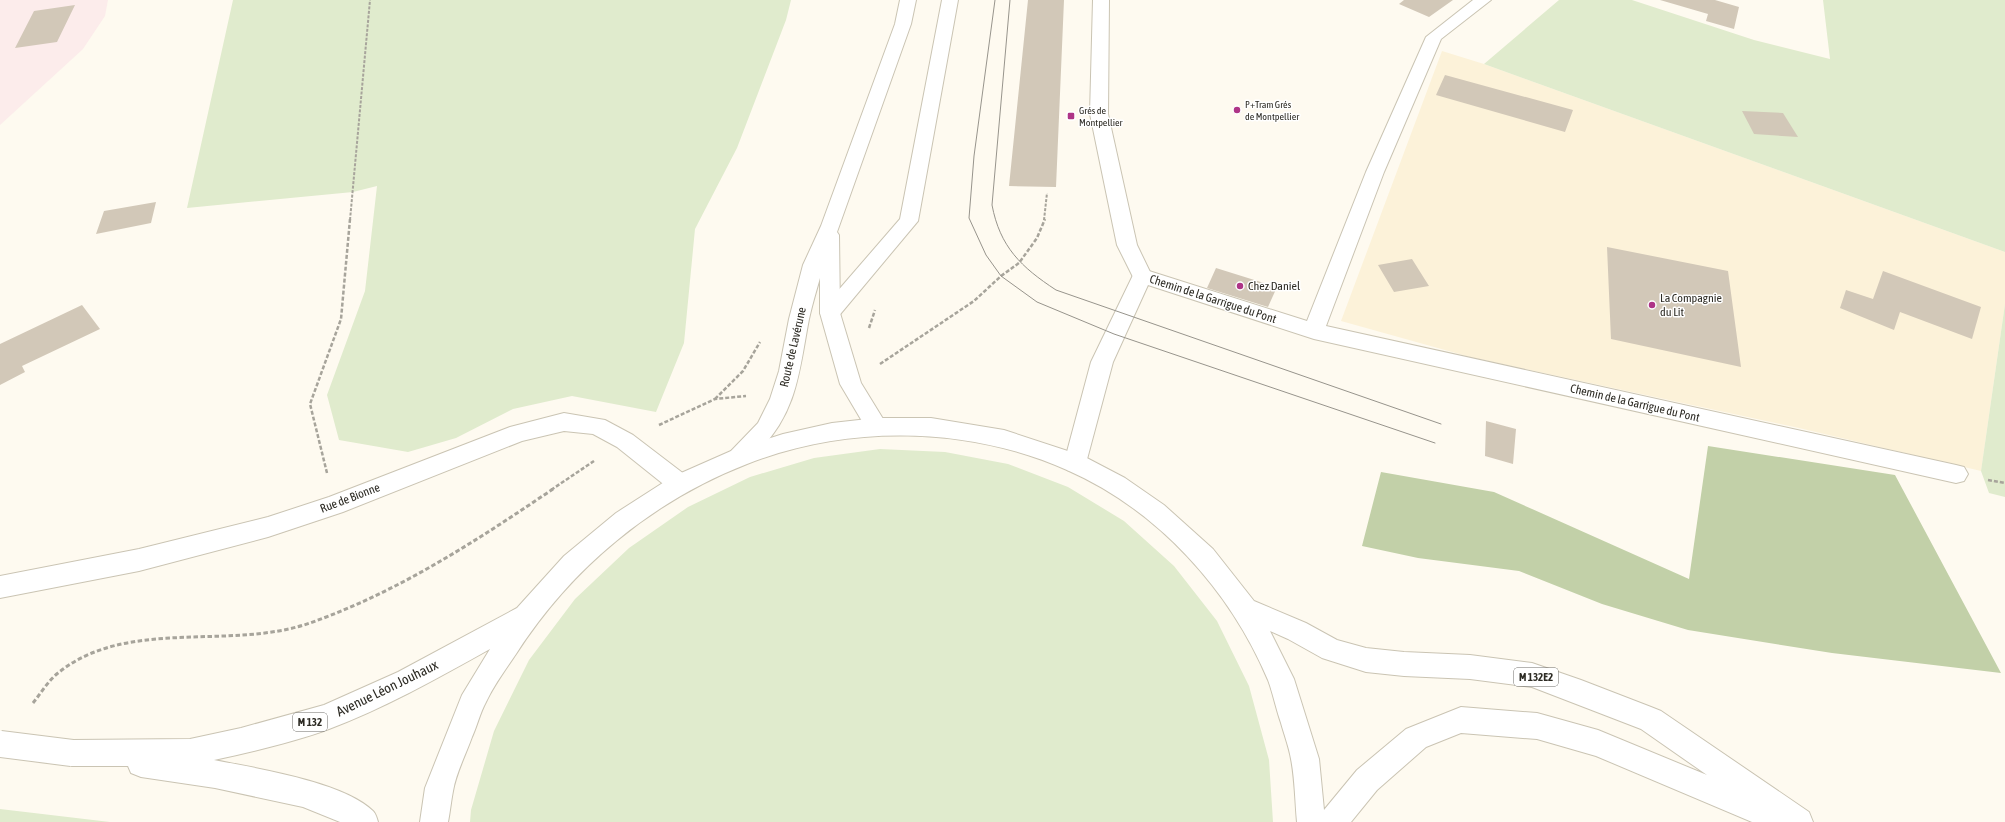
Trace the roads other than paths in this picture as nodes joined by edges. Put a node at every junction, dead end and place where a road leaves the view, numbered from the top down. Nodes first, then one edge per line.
1 (908, 0) edge
2 (950, 0) edge
3 (1101, 0) edge
4 (1483, 0) edge
5 (830, 226) junction
6 (1142, 276) junction
7 (830, 313) junction
8 (1314, 331) junction
9 (877, 427) junction
10 (739, 457) junction
11 (1075, 463) junction
12 (1956, 474) dead end
13 (680, 484) junction
14 (0, 588) edge
15 (1245, 609) junction
16 (527, 615) junction
17 (0, 744) edge
18 (72, 753) junction
19 (364, 822) edge
20 (434, 822) edge
21 (1311, 822) edge
22 (1333, 822) edge
23 (1785, 822) edge
24 (1799, 822) edge

1 - 5 main road, Route de Lavérune
2 - 7 main road
3 - 6 main road
4 - 8 main road
5 - 7 main road, Route de Lavérune
5 - 10 main road, Route de Lavérune
6 - 8 main road, Chemin de la Garrigue du Pont
6 - 11 main road, Chemin de la Garrigue du Pont
7 - 9 main road, Route de Lavérune
8 - 12 main road, Chemin de la Garrigue du Pont
9 - 10 main road
9 - 11 main road
10 - 13 main road
11 - 15 main road
13 - 14 main road, Rue de Bionne
13 - 16 main road
15 - 21 main road
15 - 24 main road, M 132E2
16 - 18 main road, Avenue Léon Jouhaux / M 132
16 - 20 main road
17 - 18 main road, Avenue Léon Jouhaux / M 132, bridge
18 - 19 main road, Avenue Léon Jouhaux / M 132
22 - 23 main road

